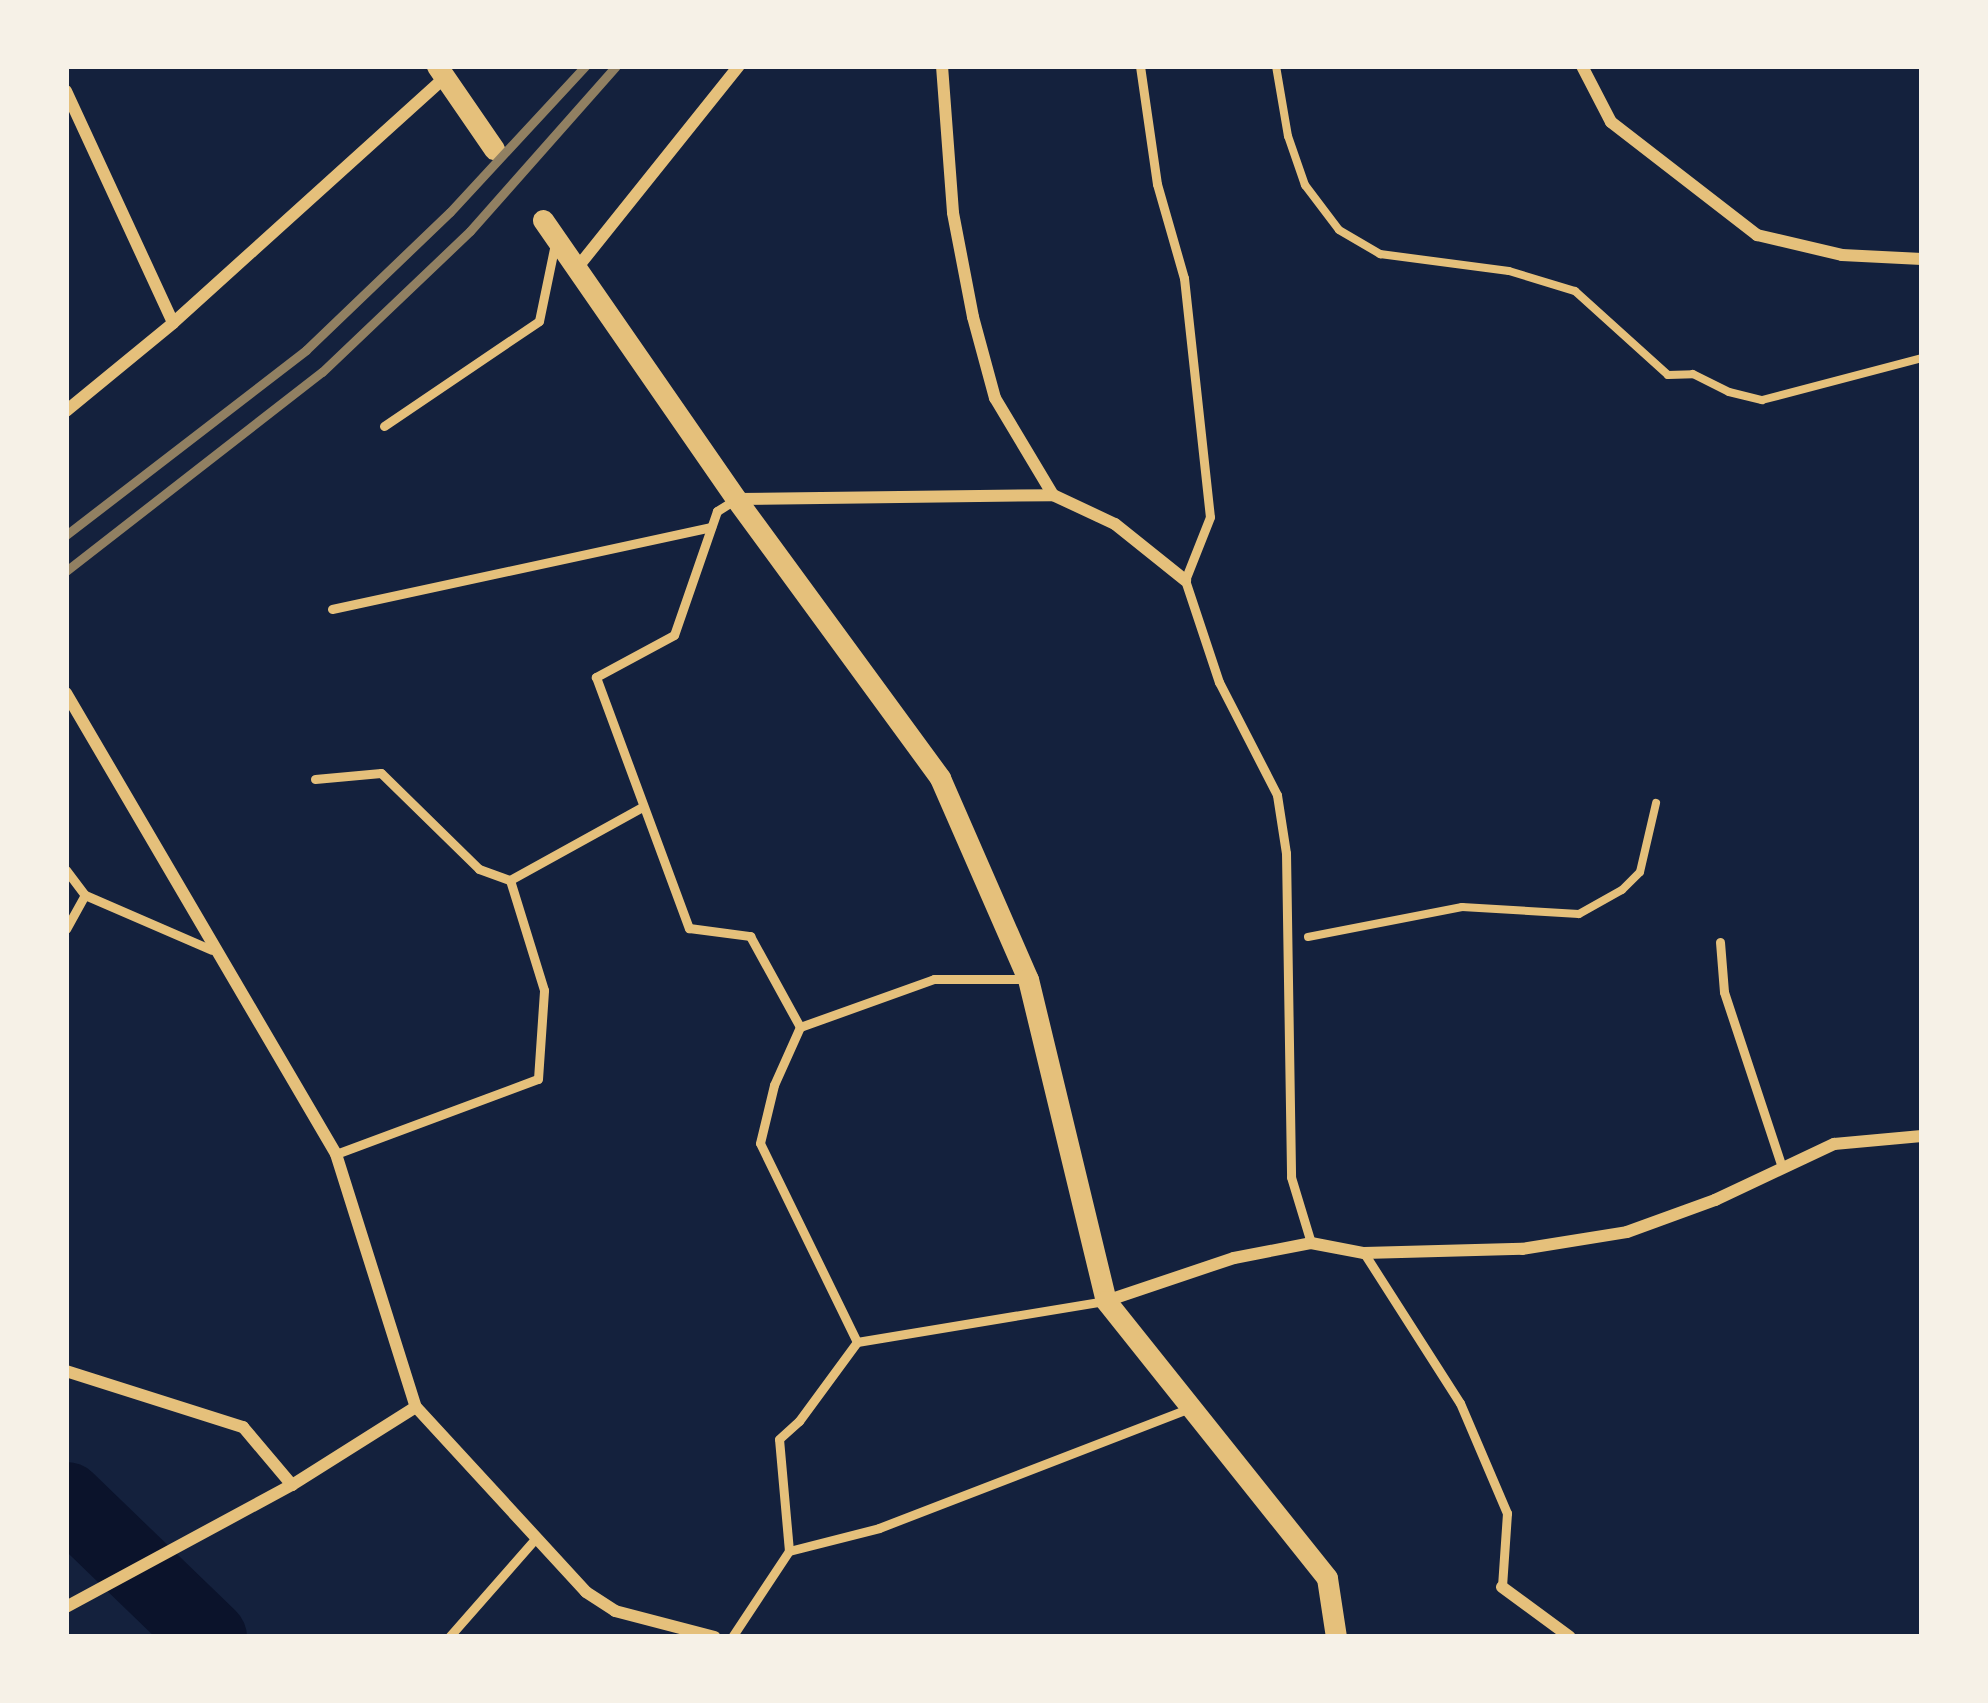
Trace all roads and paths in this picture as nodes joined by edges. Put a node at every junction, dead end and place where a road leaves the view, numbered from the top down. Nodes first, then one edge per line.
1 (739, 66) edge
2 (942, 66) edge
3 (1140, 66) edge
4 (1276, 66) edge
5 (1582, 66) edge
6 (447, 70) edge
7 (66, 91) edge
8 (494, 149) dead end
9 (550, 229) joint
10 (1922, 260) edge
11 (577, 268) junction
12 (173, 322) junction
13 (1922, 358) edge
14 (66, 410) edge
15 (384, 426) dead end
16 (1053, 496) junction
17 (736, 499) junction
18 (712, 526) junction
19 (1185, 580) junction
20 (332, 609) dead end
21 (66, 693) edge
22 (315, 778) dead end
23 (1656, 803) dead end
24 (642, 807) junction
25 (66, 871) edge
26 (510, 880) junction
27 (85, 895) junction
28 (66, 928) edge
29 (1291, 940) junction
30 (1720, 942) dead end
31 (212, 950) junction
32 (1028, 980) junction
33 (800, 1028) junction
34 (1922, 1136) edge
35 (336, 1154) junction
36 (1781, 1168) junction
37 (1311, 1244) junction
38 (1364, 1253) junction
39 (1106, 1301) junction
40 (857, 1342) junction
41 (66, 1371) edge
42 (1193, 1406) junction
43 (416, 1407) junction
44 (292, 1485) junction
45 (536, 1538) junction
46 (789, 1552) junction
47 (1502, 1587) joint
48 (66, 1607) edge
49 (448, 1637) edge
50 (716, 1637) edge
51 (732, 1637) edge
52 (1336, 1637) edge
53 (1570, 1637) edge

1 - 11 street
2 - 16 street
3 - 19 lane
4 - 13 path
5 - 10 street
6 - 8 street
6 - 12 street
7 - 12 street
9 - 11 street
9 - 15 lane
11 - 17 street
12 - 14 street
16 - 17 street
16 - 19 street
17 - 18 lane
17 - 32 street
18 - 20 lane
18 - 24 lane
19 - 29 lane
21 - 31 street
22 - 26 lane
23 - 29 path
24 - 26 lane
24 - 33 lane
25 - 27 lane
26 - 35 lane
27 - 28 lane
27 - 31 lane
29 - 37 lane
30 - 36 lane
31 - 35 street
32 - 33 lane
32 - 39 street
33 - 40 lane
34 - 36 street
35 - 43 street
36 - 38 street
37 - 38 street
37 - 39 street
38 - 47 lane
39 - 40 lane
39 - 42 street
40 - 46 lane
41 - 44 street
42 - 46 lane
42 - 52 street
43 - 44 street
43 - 45 street
44 - 48 street
45 - 49 lane
45 - 50 street
46 - 51 lane
47 - 53 street

